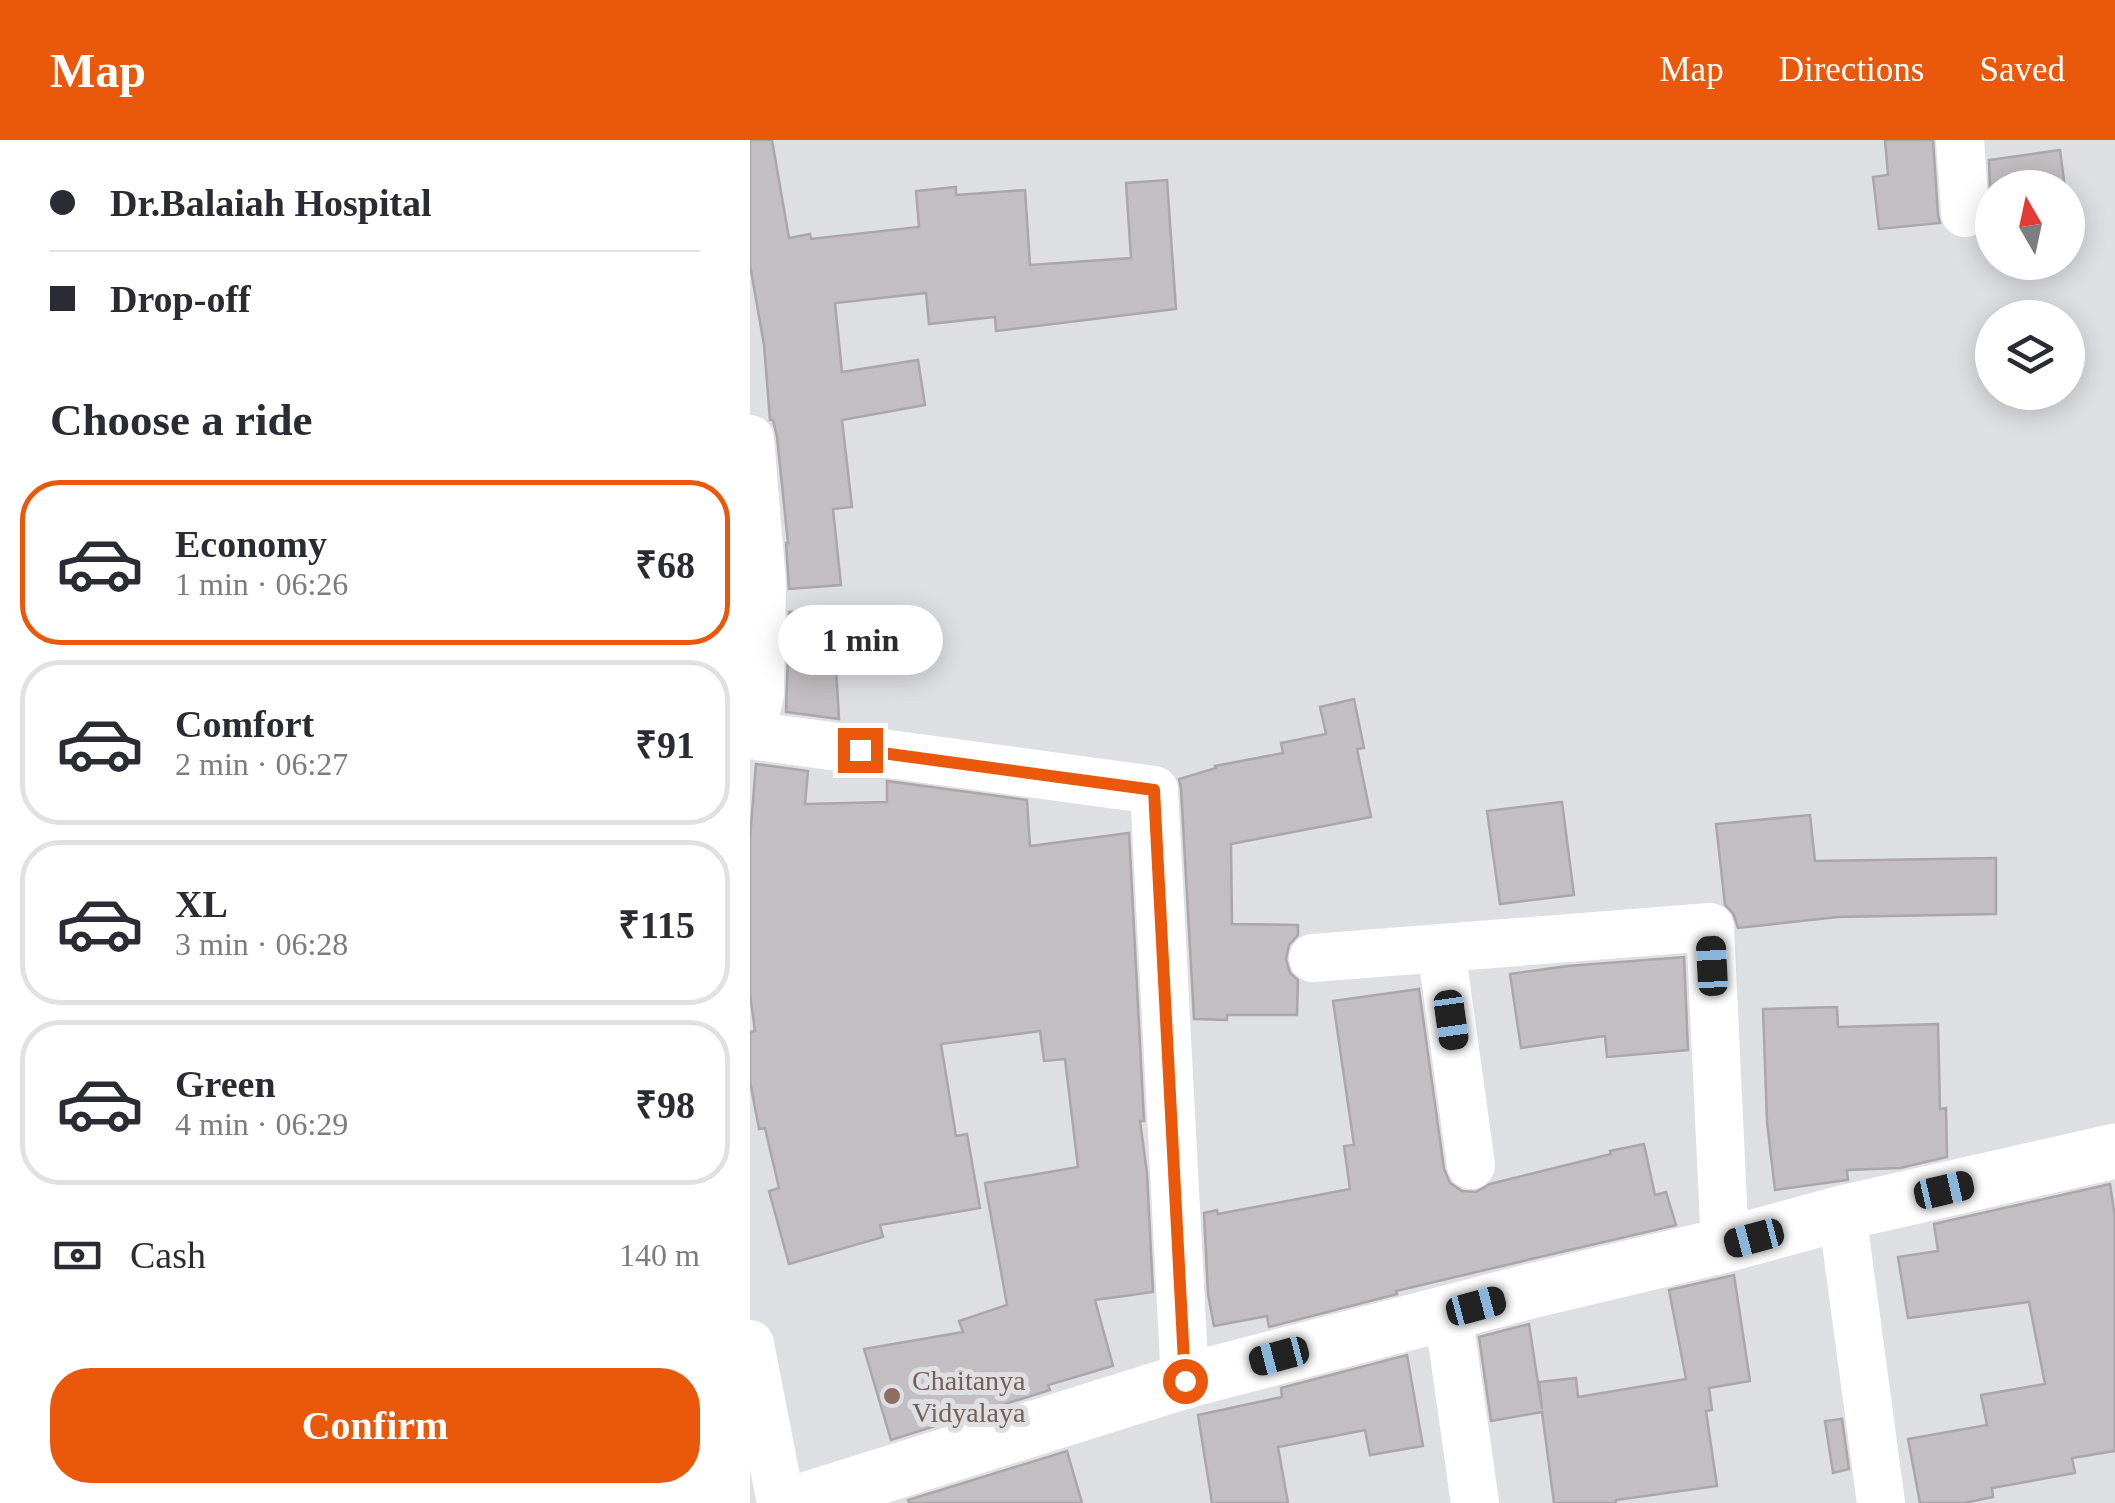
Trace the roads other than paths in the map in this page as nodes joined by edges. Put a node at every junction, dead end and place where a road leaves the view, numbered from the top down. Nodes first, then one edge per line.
1 (1960, 140) edge
2 (1965, 213) dead end
3 (750, 438) edge
4 (750, 735) edge
5 (1441, 948) junction
6 (1313, 958) dead end
7 (2115, 1150) edge
8 (1472, 1165) dead end
9 (1842, 1213) junction
10 (1725, 1246) junction
11 (1448, 1313) junction
12 (750, 1344) edge
13 (1185, 1381) junction
14 (781, 1503) edge
15 (795, 1503) edge
16 (1475, 1503) edge
17 (1881, 1503) edge

1 - 2 street
3 - 4 street
4 - 13 street
5 - 6 street
5 - 8 street
5 - 10 street
7 - 9 street
9 - 10 street
9 - 17 street
10 - 11 street
11 - 13 street
11 - 16 street
12 - 14 street
13 - 15 street

